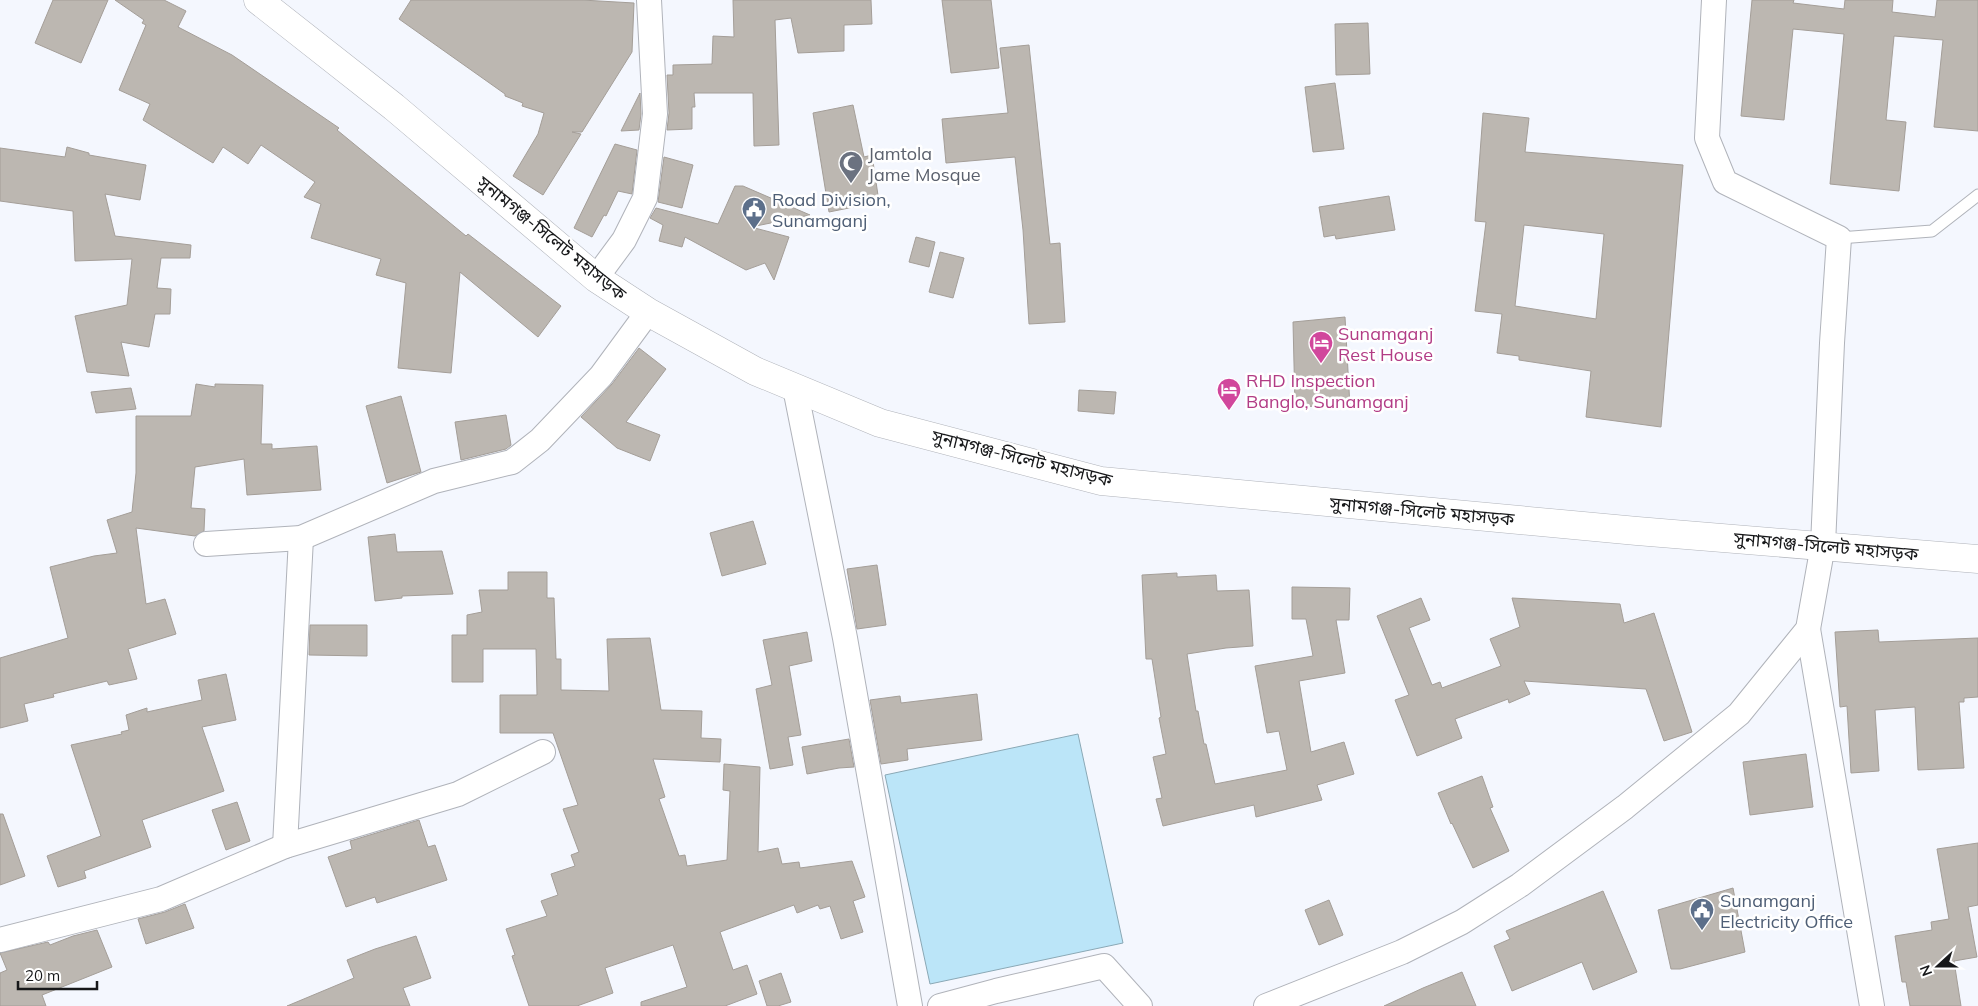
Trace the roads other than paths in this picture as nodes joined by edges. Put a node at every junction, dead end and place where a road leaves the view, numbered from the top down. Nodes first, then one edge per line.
1 (258, 0) edge
2 (649, 0) edge
3 (1714, 0) edge
4 (1978, 195) edge
5 (1840, 238) junction
6 (596, 278) junction
7 (648, 312) junction
8 (795, 388) junction
9 (301, 538) junction
10 (206, 544) dead end
11 (1823, 545) junction
12 (1978, 559) edge
13 (1808, 629) junction
14 (543, 752) dead end
15 (285, 846) junction
16 (0, 940) edge
17 (910, 1006) edge
18 (940, 1006) edge
19 (1140, 1006) edge
20 (1266, 1006) edge
21 (1872, 1006) edge

1 - 6 main road, সুনামগঞ্জ-সিলেট মহাসড়ক
2 - 6 street
3 - 5 street
4 - 5 lane
5 - 11 street
6 - 7 main road, সুনামগঞ্জ-সিলেট মহাসড়ক
7 - 8 main road, সুনামগঞ্জ-সিলেট মহাসড়ক
7 - 9 street
8 - 11 main road, সুনামগঞ্জ-সিলেট মহাসড়ক
8 - 17 street
9 - 10 street
9 - 15 street
11 - 12 main road, সুনামগঞ্জ-সিলেট মহাসড়ক
11 - 13 street
13 - 20 street
13 - 21 street
14 - 15 street
15 - 16 street
18 - 19 street

